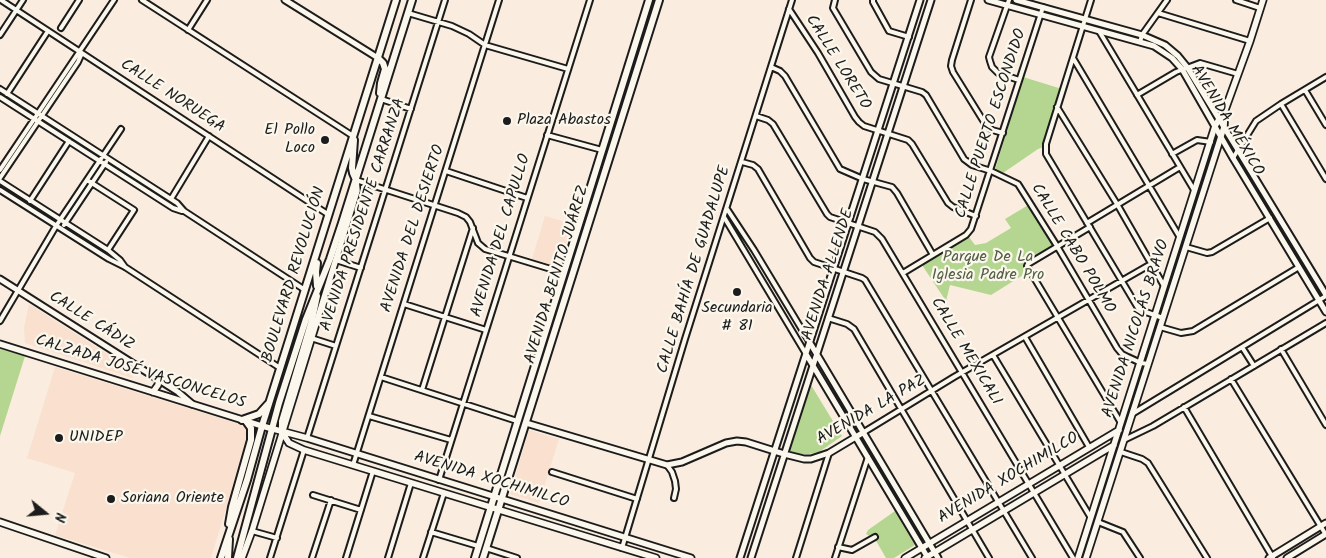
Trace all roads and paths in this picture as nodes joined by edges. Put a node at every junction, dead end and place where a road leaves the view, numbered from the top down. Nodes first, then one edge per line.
1 (1, 0) edge
2 (23, 0) edge
3 (79, 0) edge
4 (114, 0) edge
5 (142, 0) edge
6 (207, 0) edge
7 (285, 0) edge
8 (396, 0) edge
9 (412, 0) edge
10 (445, 0) edge
11 (500, 0) edge
12 (590, 0) edge
13 (649, 0) edge
14 (659, 0) edge
15 (792, 0) edge
16 (835, 0) edge
17 (873, 0) edge
18 (920, 0) edge
19 (931, 0) edge
20 (971, 0) edge
21 (988, 0) edge
22 (1016, 0) edge
23 (1091, 0) edge
24 (1167, 0) edge
25 (1236, 0) edge
26 (1263, 0) edge
27 (1008, 3) edge
28 (1043, 7) junction
29 (1260, 8) junction
30 (789, 9) junction
31 (16, 10) junction
32 (408, 12) junction
33 (1158, 13) junction
34 (645, 14) junction
35 (1040, 14) junction
36 (1085, 18) junction
37 (438, 22) junction
38 (1083, 26) junction
39 (61, 28) dead end
40 (650, 29) junction
41 (188, 30) junction
42 (1098, 30) junction
43 (48, 31) junction
44 (0, 35) edge
45 (1142, 35) junction
46 (908, 38) junction
47 (1250, 41) junction
48 (1140, 42) junction
49 (486, 44) junction
50 (81, 52) junction
51 (1072, 57) junction
52 (378, 58) junction
53 (771, 67) junction
54 (1184, 68) junction
55 (568, 69) junction
56 (1238, 74) junction
57 (1326, 77) edge
58 (1019, 80) junction
59 (894, 83) junction
60 (903, 86) junction
61 (0, 89) edge
62 (1305, 90) junction
63 (7, 94) junction
64 (1138, 96) junction
65 (2, 98) edge
66 (381, 99) junction
67 (0, 104) edge
68 (1281, 104) junction
69 (1057, 107) junction
70 (411, 109) junction
71 (1225, 110) junction
72 (40, 115) junction
73 (756, 116) junction
74 (1219, 119) junction
75 (36, 120) junction
76 (1326, 125) edge
77 (1215, 126) junction
78 (1224, 127) junction
79 (121, 129) dead end
80 (879, 130) junction
81 (888, 133) junction
82 (1002, 133) junction
83 (547, 134) junction
84 (1220, 135) junction
85 (209, 136) junction
86 (353, 136) junction
87 (69, 141) junction
88 (1211, 142) junction
89 (612, 148) junction
90 (602, 150) junction
91 (1238, 150) junction
92 (1172, 154) junction
93 (103, 156) junction
94 (1233, 158) junction
95 (108, 159) junction
96 (99, 161) junction
97 (742, 162) junction
98 (105, 164) junction
99 (1180, 166) junction
100 (0, 170) edge
101 (446, 171) junction
102 (990, 171) junction
103 (863, 179) junction
104 (0, 180) edge
105 (87, 180) junction
106 (356, 180) junction
107 (1326, 180) edge
108 (872, 181) junction
109 (92, 183) junction
110 (1149, 186) junction
111 (0, 190) edge
112 (386, 190) junction
113 (1195, 192) junction
114 (598, 195) junction
115 (527, 198) junction
116 (171, 199) junction
117 (30, 200) junction
118 (1117, 204) junction
119 (435, 206) junction
120 (727, 209) junction
121 (184, 211) junction
122 (329, 215) junction
123 (976, 216) junction
124 (724, 217) junction
125 (1270, 218) junction
126 (60, 220) junction
127 (65, 223) junction
128 (1185, 223) junction
129 (848, 224) junction
130 (1088, 225) junction
131 (56, 226) junction
132 (858, 227) junction
133 (1193, 227) junction
134 (473, 228) junction
135 (61, 229) junction
136 (1180, 238) junction
137 (319, 246) junction
138 (1057, 246) junction
139 (1186, 248) junction
140 (108, 250) junction
141 (933, 255) junction
142 (509, 256) junction
143 (336, 260) junction
144 (1151, 264) junction
145 (125, 267) junction
146 (1299, 267) junction
147 (361, 268) junction
148 (834, 269) junction
149 (843, 272) junction
150 (564, 273) junction
151 (903, 273) junction
152 (0, 279) edge
153 (1121, 281) junction
154 (1165, 288) junction
155 (317, 289) junction
156 (305, 290) junction
157 (18, 291) junction
158 (1326, 296) edge
159 (1089, 300) junction
160 (1319, 300) junction
161 (404, 304) junction
162 (1326, 312) edge
163 (1156, 316) junction
164 (445, 317) junction
165 (828, 318) junction
166 (1058, 318) junction
167 (1163, 318) junction
168 (0, 321) edge
169 (548, 322) junction
170 (1326, 323) edge
171 (557, 324) junction
172 (1160, 327) junction
173 (486, 330) junction
174 (309, 337) junction
175 (1025, 337) junction
176 (810, 343) junction
177 (0, 344) edge
178 (336, 346) junction
179 (1242, 347) junction
180 (1281, 349) junction
181 (806, 354) junction
182 (816, 355) junction
183 (993, 355) junction
184 (1141, 363) junction
185 (1148, 364) junction
186 (813, 366) junction
187 (1254, 366) junction
188 (280, 368) junction
189 (963, 372) junction
190 (381, 377) junction
191 (1231, 379) junction
192 (159, 380) junction
193 (422, 390) junction
194 (931, 391) junction
195 (152, 392) junction
196 (270, 401) junction
197 (463, 403) junction
198 (192, 404) junction
199 (1184, 407) junction
200 (900, 410) junction
201 (1132, 414) junction
202 (369, 416) junction
203 (244, 420) junction
204 (517, 420) junction
205 (526, 422) junction
206 (1326, 425) edge
207 (262, 426) junction
208 (1120, 427) junction
209 (1128, 427) junction
210 (272, 429) junction
211 (282, 432) junction
212 (864, 432) junction
213 (856, 437) junction
214 (307, 438) junction
215 (451, 440) junction
216 (1124, 440) junction
217 (1115, 444) junction
218 (1089, 447) junction
219 (304, 450) junction
220 (775, 452) junction
221 (1120, 452) junction
222 (829, 453) junction
223 (357, 454) junction
224 (784, 454) junction
225 (868, 457) junction
226 (649, 460) junction
227 (353, 465) junction
228 (667, 465) junction
229 (1060, 465) junction
230 (373, 471) junction
231 (552, 472) dead end
232 (1066, 474) junction
233 (439, 480) junction
234 (411, 483) junction
235 (1029, 483) junction
236 (444, 493) junction
237 (1035, 493) junction
238 (313, 495) dead end
239 (493, 497) junction
240 (674, 498) dead end
241 (331, 500) junction
242 (502, 500) junction
243 (637, 500) junction
244 (998, 502) junction
245 (490, 507) junction
246 (361, 510) junction
247 (498, 510) junction
248 (1004, 511) junction
249 (1091, 518) junction
250 (967, 521) junction
251 (0, 522) edge
252 (1098, 522) junction
253 (1326, 523) edge
254 (1320, 526) junction
255 (972, 530) junction
256 (252, 531) junction
257 (431, 532) junction
258 (229, 534) junction
259 (1326, 535) edge
260 (874, 537) dead end
261 (277, 538) junction
262 (625, 538) junction
263 (930, 543) junction
264 (478, 546) junction
265 (838, 547) junction
266 (486, 548) junction
267 (622, 548) junction
268 (922, 548) junction
269 (937, 555) edge
270 (1271, 557) edge
271 (106, 558) edge
272 (221, 558) edge
273 (228, 558) edge
274 (237, 558) edge
275 (242, 558) edge
276 (270, 558) edge
277 (312, 558) edge
278 (346, 558) edge
279 (388, 558) edge
280 (423, 558) edge
281 (474, 558) edge
282 (483, 558) edge
283 (517, 558) edge
284 (656, 558) edge
285 (691, 558) edge
286 (740, 558) edge
287 (751, 558) edge
288 (796, 558) edge
289 (835, 558) edge
290 (905, 558) edge
291 (927, 558) edge
292 (989, 558) edge
293 (1032, 558) edge
294 (1074, 558) edge
295 (1078, 558) edge
296 (1086, 558) edge
297 (1140, 558) edge
298 (1207, 558) edge
299 (1287, 558) edge

1 - 31 street, CALLE NORUEGA
2 - 31 street
3 - 39 street
4 - 50 street
5 - 41 street
6 - 41 street
7 - 52 street
8 - 52 main road, BOULEVARD REVOLUCIÓN
9 - 32 main road
10 - 37 street, AVENIDA PRESIDENTE CARRANZA
11 - 49 street, AVENIDA DEL DESIERTO
12 - 55 street, AVENIDA DEL CAPULLO
13 - 34 main road, AVENIDA BENITO JUÁREZ
14 - 40 main road, AVENIDA BENITO JUÁREZ
15 - 30 street, CALLE BAHÍA DE GUADALUPE
16 - 59 street, CALLE CABO POLMO
17 - 46 street
18 - 46 street, AVENIDA ALLENDE
19 - 60 street, AVENIDA ALLENDE
20 - 82 street
21 - 27 street, AVENIDA MÉXICO
22 - 28 street, AVENIDA MÉXICO
23 - 36 street
24 - 33 street
25 - 29 street
26 - 29 main road, AVENIDA NICOLÁS BRAVO
27 - 35 street, AVENIDA MÉXICO
27 - 58 street
28 - 35 street, CALLE PUERTO ESCONDIDO
28 - 36 street, AVENIDA MÉXICO
29 - 47 main road, AVENIDA NICOLÁS BRAVO
30 - 53 street, CALLE BAHÍA DE GUADALUPE
30 - 80 street, CALLE LORETO
31 - 43 street, CALLE NORUEGA
31 - 44 street
32 - 37 street
32 - 66 main road
33 - 45 street
33 - 47 street
34 - 40 main road
34 - 90 main road, AVENIDA BENITO JUÁREZ
35 - 38 street, AVENIDA MÉXICO
35 - 58 street, CALLE PUERTO ESCONDIDO
36 - 38 street
36 - 45 street, AVENIDA MÉXICO
37 - 49 street
37 - 70 street, AVENIDA PRESIDENTE CARRANZA
38 - 42 street, AVENIDA MÉXICO
38 - 51 street
40 - 89 main road, AVENIDA BENITO JUÁREZ
41 - 86 street
42 - 48 street, AVENIDA MÉXICO
42 - 64 street
43 - 50 street, CALLE NORUEGA
43 - 63 street
45 - 48 street
45 - 54 street, AVENIDA MÉXICO
46 - 59 street, AVENIDA ALLENDE
47 - 56 main road, AVENIDA NICOLÁS BRAVO
48 - 54 street, AVENIDA MÉXICO
49 - 55 street
49 - 101 street, AVENIDA DEL DESIERTO
50 - 72 street
50 - 85 street, CALLE NORUEGA
51 - 69 street
51 - 110 street
52 - 66 main road
52 - 86 main road, BOULEVARD REVOLUCIÓN
53 - 73 street, CALLE BAHÍA DE GUADALUPE
53 - 103 street
54 - 56 street
54 - 64 street
54 - 74 street, AVENIDA MÉXICO
54 - 77 street, AVENIDA MÉXICO
55 - 83 street, AVENIDA DEL CAPULLO
56 - 71 main road, AVENIDA NICOLÁS BRAVO
57 - 62 street
58 - 82 street, CALLE PUERTO ESCONDIDO
59 - 60 street, CALLE CABO POLMO
59 - 80 street, AVENIDA ALLENDE
60 - 81 street, AVENIDA ALLENDE
60 - 102 street, CALLE CABO POLMO
61 - 63 street
62 - 68 street
62 - 76 street
63 - 72 street
64 - 92 street
65 - 67 street
65 - 75 street
66 - 70 street
66 - 106 main road
68 - 91 street
68 - 107 street
69 - 118 street
69 - 130 street
70 - 112 street, AVENIDA PRESIDENTE CARRANZA
71 - 74 main road, AVENIDA NICOLÁS BRAVO
71 - 78 main road, AVENIDA NICOLÁS BRAVO
72 - 75 street
72 - 93 street
73 - 97 street, CALLE BAHÍA DE GUADALUPE
73 - 129 street, CALLE MEXICALI
74 - 77 main road, AVENIDA NICOLÁS BRAVO
74 - 78 street, AVENIDA MÉXICO
75 - 87 street
75 - 100 street
75 - 104 street
77 - 84 street, AVENIDA MÉXICO
77 - 88 main road, AVENIDA NICOLÁS BRAVO
78 - 84 main road, AVENIDA NICOLÁS BRAVO
78 - 91 street, AVENIDA MÉXICO
79 - 93 street
80 - 81 street, CALLE LORETO
80 - 103 street, AVENIDA ALLENDE
81 - 108 street, AVENIDA ALLENDE
81 - 123 street, CALLE LORETO
82 - 102 street, CALLE PUERTO ESCONDIDO
83 - 90 street
83 - 115 street, AVENIDA DEL CAPULLO
84 - 94 street, AVENIDA MÉXICO
84 - 133 main road, AVENIDA NICOLÁS BRAVO
85 - 116 street
85 - 122 street, CALLE NORUEGA
86 - 106 main road
86 - 122 main road, BOULEVARD REVOLUCIÓN
87 - 96 street
87 - 117 street
88 - 92 street
88 - 113 main road, AVENIDA NICOLÁS BRAVO
89 - 90 main road
89 - 114 main road, AVENIDA BENITO JUÁREZ
90 - 114 main road
90 - 150 main road, AVENIDA BENITO JUÁREZ
91 - 94 street
91 - 158 street, AVENIDA MÉXICO
92 - 99 street
93 - 95 street
93 - 96 street
94 - 125 street, AVENIDA MÉXICO
95 - 98 street
95 - 116 street
96 - 98 street
96 - 105 street
97 - 120 street, CALLE BAHÍA DE GUADALUPE
97 - 148 street
98 - 109 street
98 - 121 street
99 - 110 street
99 - 113 street
101 - 115 street
101 - 119 street, AVENIDA DEL DESIERTO
102 - 123 street, CALLE PUERTO ESCONDIDO
102 - 138 street, CALLE CABO POLMO
103 - 108 street
103 - 129 street, AVENIDA ALLENDE
104 - 117 street
105 - 109 street
105 - 126 street
106 - 112 street
106 - 143 main road
106 - 155 main road
108 - 132 street, AVENIDA ALLENDE
108 - 141 street
109 - 127 street
109 - 140 street
110 - 118 street
110 - 136 street
111 - 131 street
112 - 119 street
112 - 147 street, AVENIDA PRESIDENTE CARRANZA
113 - 128 main road, AVENIDA NICOLÁS BRAVO
114 - 171 main road, AVENIDA BENITO JUÁREZ
115 - 142 street, AVENIDA DEL CAPULLO
116 - 121 street
117 - 126 street
118 - 130 street
118 - 144 street
119 - 134 street
119 - 161 street, AVENIDA DEL DESIERTO
120 - 124 street, CALLE BAHÍA DE GUADALUPE
120 - 176 street
121 - 156 street
122 - 137 main road, BOULEVARD REVOLUCIÓN
123 - 141 street, CALLE PUERTO ESCONDIDO
124 - 181 street
124 - 226 street, CALLE BAHÍA DE GUADALUPE
125 - 139 street
125 - 146 street, AVENIDA MÉXICO
126 - 127 street
126 - 131 street
127 - 135 street
127 - 140 street
128 - 133 main road
128 - 136 main road, AVENIDA NICOLÁS BRAVO
129 - 132 street, CALLE MEXICALI
129 - 148 street, AVENIDA ALLENDE
130 - 138 street
130 - 153 street
131 - 135 street
131 - 157 street
132 - 149 street, AVENIDA ALLENDE
132 - 151 street, CALLE MEXICALI
133 - 139 main road, AVENIDA NICOLÁS BRAVO
134 - 142 street
134 - 164 street
135 - 145 street
136 - 154 main road, AVENIDA NICOLÁS BRAVO
137 - 155 main road
137 - 156 main road, BOULEVARD REVOLUCIÓN
138 - 159 street, CALLE CABO POLMO
138 - 166 street
139 - 167 main road, AVENIDA NICOLÁS BRAVO
140 - 145 street
141 - 151 street, CALLE PUERTO ESCONDIDO
142 - 150 street
142 - 173 street, AVENIDA DEL CAPULLO
143 - 147 street
143 - 174 main road
144 - 153 street, AVENIDA LA PAZ
144 - 154 street
145 - 188 street
146 - 160 street, AVENIDA MÉXICO
146 - 172 street
147 - 178 street, AVENIDA PRESIDENTE CARRANZA
148 - 149 street
148 - 176 street, AVENIDA ALLENDE
149 - 165 street, AVENIDA ALLENDE
149 - 194 street
150 - 169 main road, AVENIDA BENITO JUÁREZ
151 - 189 street, CALLE MEXICALI
152 - 157 street, CALLE CÁDIZ
153 - 159 street, AVENIDA LA PAZ
153 - 163 street
154 - 163 main road, AVENIDA NICOLÁS BRAVO
155 - 174 main road
155 - 210 main road
156 - 188 main road, BOULEVARD REVOLUCIÓN
157 - 168 street
157 - 192 street, CALLE CÁDIZ
158 - 160 street
159 - 166 street, AVENIDA LA PAZ
159 - 184 street, CALLE CABO POLMO
160 - 162 street, AVENIDA MÉXICO
160 - 179 street
161 - 164 street
161 - 190 street, AVENIDA DEL DESIERTO
163 - 167 street
163 - 184 main road, AVENIDA NICOLÁS BRAVO
164 - 173 street
164 - 193 street
165 - 182 street, AVENIDA ALLENDE
165 - 200 street
166 - 175 street, AVENIDA LA PAZ
166 - 208 street
167 - 172 main road, AVENIDA NICOLÁS BRAVO
169 - 171 main road
169 - 204 main road, AVENIDA BENITO JUÁREZ
170 - 180 street
171 - 205 main road, AVENIDA BENITO JUÁREZ
172 - 185 main road, AVENIDA NICOLÁS BRAVO
173 - 197 street, AVENIDA DEL CAPULLO
174 - 178 street
174 - 211 main road
175 - 183 street, AVENIDA LA PAZ
175 - 218 street
176 - 181 street, AVENIDA ALLENDE
176 - 182 street
177 - 195 main road, CALZADA JOSÉ VASCONCELOS
178 - 214 street, AVENIDA PRESIDENTE CARRANZA
179 - 187 street
179 - 201 street
180 - 187 street
180 - 206 street
181 - 186 street
181 - 220 street, AVENIDA ALLENDE
182 - 186 street, AVENIDA ALLENDE
182 - 212 street
183 - 189 street, AVENIDA LA PAZ
183 - 229 street
184 - 185 street, CALLE CABO POLMO
184 - 208 main road, AVENIDA NICOLÁS BRAVO
185 - 201 main road, AVENIDA NICOLÁS BRAVO
186 - 213 street
186 - 224 street, AVENIDA ALLENDE
187 - 191 street
188 - 196 main road, BOULEVARD REVOLUCIÓN
189 - 194 street, AVENIDA LA PAZ
189 - 235 street, CALLE MEXICALI
190 - 193 street
190 - 202 street, AVENIDA DEL DESIERTO
191 - 199 street
191 - 254 street
192 - 195 main road
192 - 198 street, CALLE CÁDIZ
193 - 197 street
194 - 200 street, AVENIDA LA PAZ
194 - 244 street
195 - 198 main road, CALZADA JOSÉ VASCONCELOS
196 - 203 main road
196 - 207 main road, BOULEVARD REVOLUCIÓN
197 - 204 street
197 - 215 street, AVENIDA DEL CAPULLO
198 - 203 main road, CALZADA JOSÉ VASCONCELOS
199 - 216 street
199 - 270 street
200 - 212 street, AVENIDA LA PAZ
200 - 250 street
201 - 209 main road, AVENIDA NICOLÁS BRAVO
202 - 215 street
202 - 223 street, AVENIDA DEL DESIERTO
203 - 207 main road, CALZADA JOSÉ VASCONCELOS
203 - 258 main road
204 - 239 main road, AVENIDA BENITO JUÁREZ
205 - 226 street
205 - 242 main road, AVENIDA BENITO JUÁREZ
207 - 210 main road, CALZADA JOSÉ VASCONCELOS
207 - 258 main road, BOULEVARD REVOLUCIÓN
208 - 209 main road, AVENIDA XOCHIMILCO
208 - 217 main road, AVENIDA NICOLÁS BRAVO
208 - 218 main road, AVENIDA XOCHIMILCO
209 - 216 main road, AVENIDA NICOLÁS BRAVO
210 - 211 main road, AVENIDA XOCHIMILCO
210 - 274 main road
211 - 214 main road, AVENIDA XOCHIMILCO
211 - 219 main road, AVENIDA XOCHIMILCO
211 - 256 main road
212 - 213 street, AVENIDA LA PAZ
212 - 263 street
213 - 222 street, AVENIDA LA PAZ
213 - 225 street
214 - 223 main road, AVENIDA XOCHIMILCO
215 - 233 street, AVENIDA DEL CAPULLO
216 - 217 main road, AVENIDA XOCHIMILCO
216 - 221 main road, AVENIDA NICOLÁS BRAVO
217 - 232 main road, AVENIDA XOCHIMILCO
217 - 249 main road, AVENIDA NICOLÁS BRAVO
218 - 229 main road, AVENIDA XOCHIMILCO
219 - 227 main road, AVENIDA XOCHIMILCO
219 - 261 street
220 - 224 street, AVENIDA LA PAZ
220 - 228 street, AVENIDA LA PAZ
220 - 286 street, AVENIDA ALLENDE
221 - 252 main road, AVENIDA NICOLÁS BRAVO
221 - 298 street
222 - 224 street, AVENIDA LA PAZ
222 - 288 street
223 - 227 street, AVENIDA DEL DESIERTO
223 - 233 main road, AVENIDA XOCHIMILCO
224 - 287 street, AVENIDA ALLENDE
225 - 265 street
225 - 268 street
226 - 228 street
226 - 243 street, CALLE BAHÍA DE GUADALUPE
227 - 230 main road, AVENIDA XOCHIMILCO
228 - 240 street
229 - 232 street
229 - 235 main road, AVENIDA XOCHIMILCO
230 - 234 main road, AVENIDA XOCHIMILCO
230 - 246 street
231 - 243 street
232 - 237 main road, AVENIDA XOCHIMILCO
232 - 249 street
233 - 239 main road, AVENIDA XOCHIMILCO
234 - 236 main road, AVENIDA XOCHIMILCO
234 - 279 street
235 - 237 street, CALLE MEXICALI
235 - 244 main road, AVENIDA XOCHIMILCO
236 - 245 main road, AVENIDA XOCHIMILCO
236 - 257 street
237 - 248 main road, AVENIDA XOCHIMILCO
237 - 294 street, CALLE MEXICALI
238 - 241 street
239 - 242 main road, AVENIDA XOCHIMILCO
239 - 245 main road, AVENIDA BENITO JUÁREZ
241 - 246 street
241 - 277 street
242 - 247 main road, AVENIDA BENITO JUÁREZ
242 - 262 main road, AVENIDA XOCHIMILCO
243 - 262 street, CALLE BAHÍA DE GUADALUPE
244 - 248 street
244 - 250 main road, AVENIDA XOCHIMILCO
245 - 247 main road, AVENIDA XOCHIMILCO
245 - 264 main road, AVENIDA BENITO JUÁREZ
246 - 278 street
247 - 266 main road, AVENIDA BENITO JUÁREZ
247 - 267 main road, AVENIDA XOCHIMILCO
248 - 255 main road, AVENIDA XOCHIMILCO
248 - 293 street
249 - 295 main road, AVENIDA NICOLÁS BRAVO
250 - 255 street
250 - 263 main road, AVENIDA XOCHIMILCO
251 - 271 main road
252 - 296 main road, AVENIDA NICOLÁS BRAVO
252 - 297 street
253 - 254 street
254 - 259 street
254 - 270 street
255 - 269 main road, AVENIDA XOCHIMILCO
255 - 292 street
256 - 261 street
256 - 275 main road
257 - 264 street
257 - 280 street
258 - 272 main road, BOULEVARD REVOLUCIÓN
258 - 273 main road
259 - 299 street
260 - 265 street
261 - 276 street
262 - 267 street, CALLE BAHÍA DE GUADALUPE
262 - 285 main road, AVENIDA XOCHIMILCO
263 - 268 main road, AVENIDA XOCHIMILCO
263 - 269 street
264 - 281 main road, AVENIDA BENITO JUÁREZ
265 - 289 street
266 - 282 main road, AVENIDA BENITO JUÁREZ
266 - 283 street
267 - 284 main road, AVENIDA XOCHIMILCO
268 - 290 main road, AVENIDA XOCHIMILCO
268 - 291 street
269 - 291 main road, AVENIDA XOCHIMILCO

